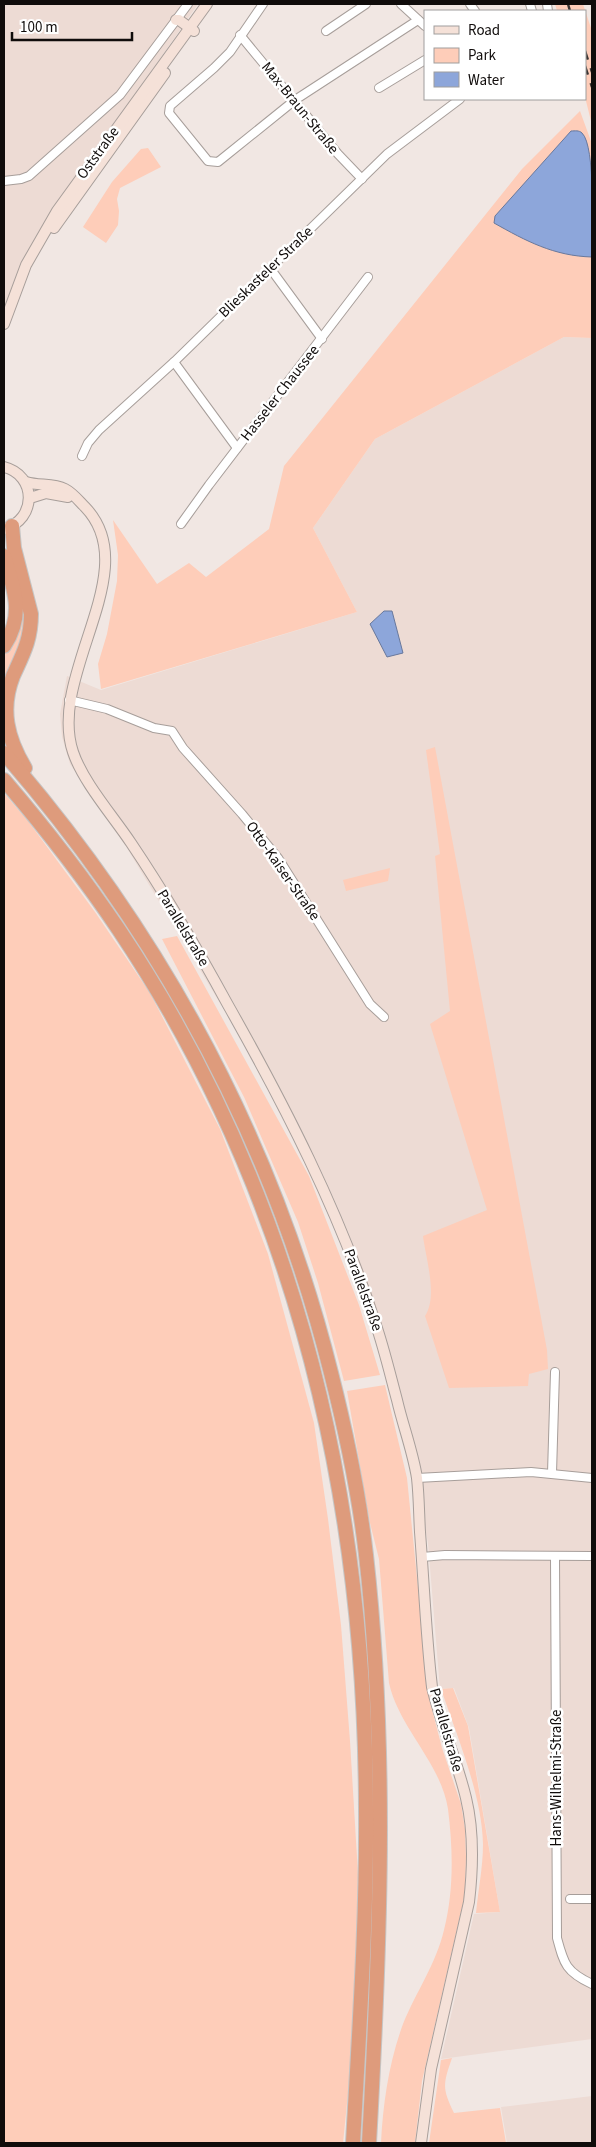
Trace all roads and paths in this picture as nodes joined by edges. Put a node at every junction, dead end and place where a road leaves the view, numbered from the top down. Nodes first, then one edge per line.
1 (188, 4) edge
2 (207, 4) edge
3 (215, 4) edge
4 (263, 4) edge
5 (366, 4) edge
6 (401, 4) edge
7 (176, 20) junction
8 (418, 20) junction
9 (424, 25) edge
10 (193, 30) junction
11 (326, 31) dead end
12 (240, 35) junction
13 (424, 61) edge
14 (379, 88) dead end
15 (295, 100) junction
16 (459, 100) edge
17 (362, 179) junction
18 (4, 181) edge
19 (270, 268) junction
20 (368, 277) dead end
21 (4, 324) edge
22 (322, 339) junction
23 (174, 362) junction
24 (237, 448) junction
25 (82, 456) dead end
26 (5, 467) edge
27 (26, 482) junction
28 (30, 498) junction
29 (83, 505) junction
30 (181, 524) dead end
31 (8, 527) edge
32 (4, 556) edge
33 (4, 646) edge
34 (69, 700) junction
35 (4, 753) edge
36 (4, 780) edge
37 (45, 800) junction
38 (384, 1017) dead end
39 (555, 1372) dead end
40 (552, 1474) junction
41 (417, 1478) junction
42 (592, 1478) edge
43 (592, 1556) edge
44 (422, 1557) junction
45 (555, 1557) junction
46 (570, 1899) dead end
47 (592, 1899) edge
48 (592, 1984) edge
49 (353, 2143) edge
50 (369, 2143) edge
51 (421, 2143) edge

1 - 7 street, Oststraße
2 - 10 street
3 - 10 street
4 - 12 street
5 - 11 street
6 - 8 street
7 - 10 street
7 - 18 street, Oststraße
8 - 9 street
8 - 15 street
10 - 21 street, Oststraße
12 - 15 street, Max-Braun-Straße
12 - 15 street
13 - 14 street
15 - 17 street, Max-Braun-Straße
16 - 17 street, Blieskasteler Straße
17 - 19 street, Blieskasteler Straße
19 - 22 street, Hasseler Chaussee
19 - 23 street, Blieskasteler Straße
20 - 22 street, Hasseler Chaussee
22 - 24 street, Hasseler Chaussee
23 - 24 street, Hasseler Chaussee
23 - 25 street, Blieskasteler Straße
24 - 30 street, Hasseler Chaussee
26 - 27 street
27 - 28 street
27 - 29 street, Parallelstraße
28 - 29 street
28 - 31 street
29 - 34 street, Parallelstraße
31 - 37 highway
32 - 33 highway
34 - 38 street, Otto-Kaiser-Straße
34 - 41 street, Parallelstraße
35 - 37 highway
36 - 49 highway
37 - 50 highway
39 - 40 street
40 - 41 street
40 - 42 street
41 - 44 street, Parallelstraße
43 - 45 street
44 - 45 street
44 - 51 street, Parallelstraße
45 - 48 street, Hans-Wilhelmi-Straße
46 - 47 street

